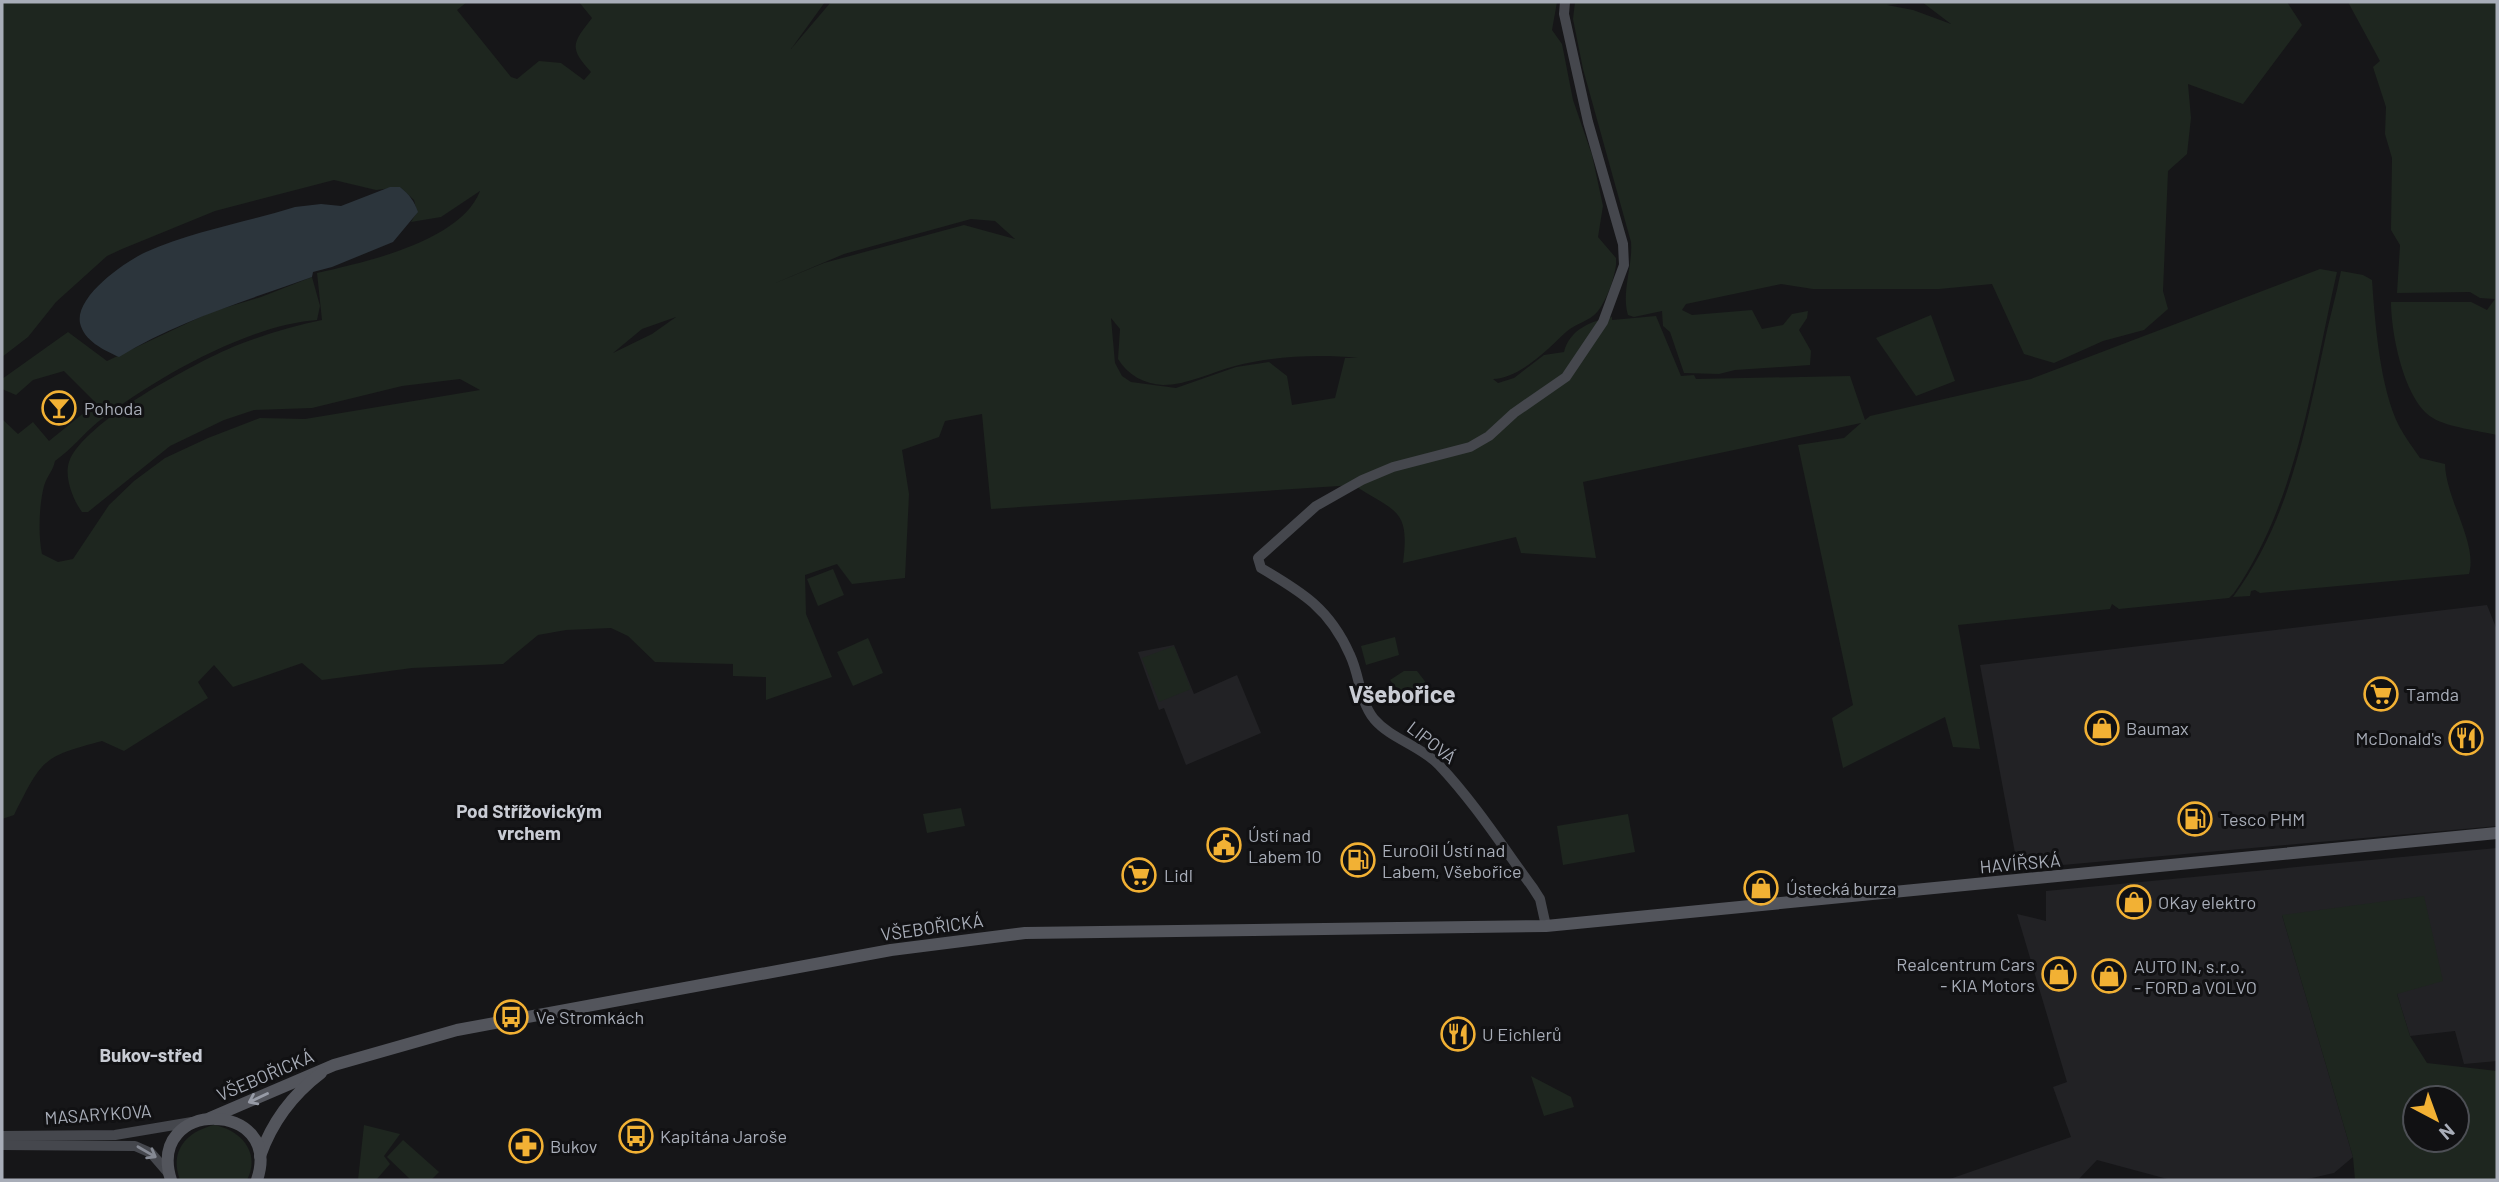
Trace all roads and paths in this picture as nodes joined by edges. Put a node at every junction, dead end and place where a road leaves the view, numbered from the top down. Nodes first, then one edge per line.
1 (1565, 2) edge
2 (2497, 833) edge
3 (1546, 926) junction
4 (334, 1065) junction
5 (210, 1118) junction
6 (195, 1121) junction
7 (2, 1136) edge
8 (2, 1145) edge
9 (260, 1156) junction
10 (170, 1178) edge
11 (257, 1180) edge

1 - 3 street, LIPOVÁ
2 - 3 main road, HAVÍŘSKÁ
3 - 4 main road, VŠEBOŘICKÁ
4 -> 5 main road, VŠEBOŘICKÁ
4 - 9 main road, VŠEBOŘICKÁ
5 - 6 main road, VŠEBOŘICKÁ
5 - 9 main road
6 - 7 street, MASARYKOVA
6 - 10 main road
8 -> 10 street, MASARYKOVA
9 - 11 main road, VŠEBOŘICKÁ

